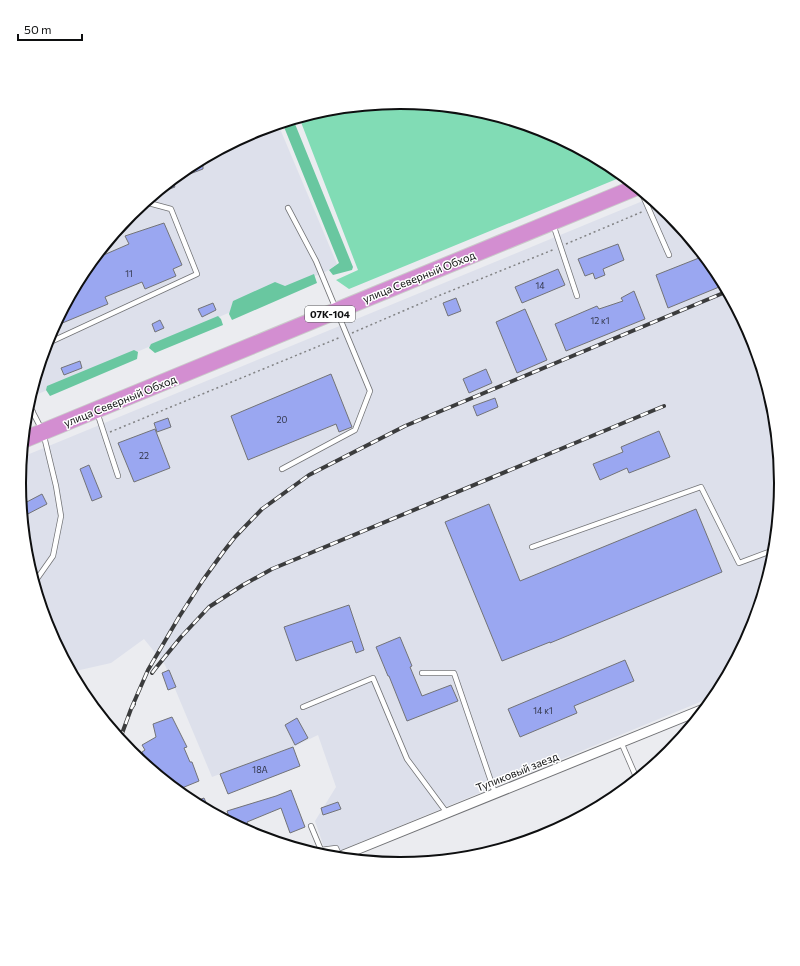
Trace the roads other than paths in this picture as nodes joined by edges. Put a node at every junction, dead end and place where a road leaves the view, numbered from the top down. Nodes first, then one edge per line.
1 (632, 189) edge
2 (644, 200) edge
3 (151, 204) edge
4 (288, 208) dead end
5 (552, 222) junction
6 (669, 255) dead end
7 (577, 296) dead end
8 (336, 311) junction
9 (54, 340) edge
10 (96, 411) junction
11 (33, 412) edge
12 (43, 432) junction
13 (29, 438) edge
14 (282, 469) dead end
15 (118, 476) dead end
16 (532, 547) dead end
17 (768, 552) edge
18 (38, 577) edge
19 (422, 672) dead end
20 (303, 707) dead end
21 (696, 712) edge
22 (621, 742) junction
23 (635, 774) edge
24 (495, 793) junction
25 (447, 813) junction
26 (311, 826) dead end
27 (320, 848) edge
28 (325, 849) edge
29 (337, 852) edge
30 (348, 853) edge

1 - 5 highway, улица Северный Обход / 07К-104
2 - 6 lane
3 - 9 lane
4 - 8 lane
5 - 7 lane
5 - 8 highway, улица Северный Обход / 07К-104
8 - 10 highway, улица Северный Обход / 07К-104
8 - 14 lane
10 - 12 highway, улица Северный Обход / 07К-104
10 - 15 lane
11 - 12 lane
12 - 13 highway, улица Северный Обход / 07К-104
12 - 18 lane
16 - 17 lane
19 - 24 lane
20 - 25 lane
21 - 22 street, Тупиковый заезд
22 - 23 lane
22 - 24 street, Тупиковый заезд
24 - 25 street, Тупиковый заезд
25 - 30 street, Тупиковый заезд
26 - 27 lane
28 - 29 lane

